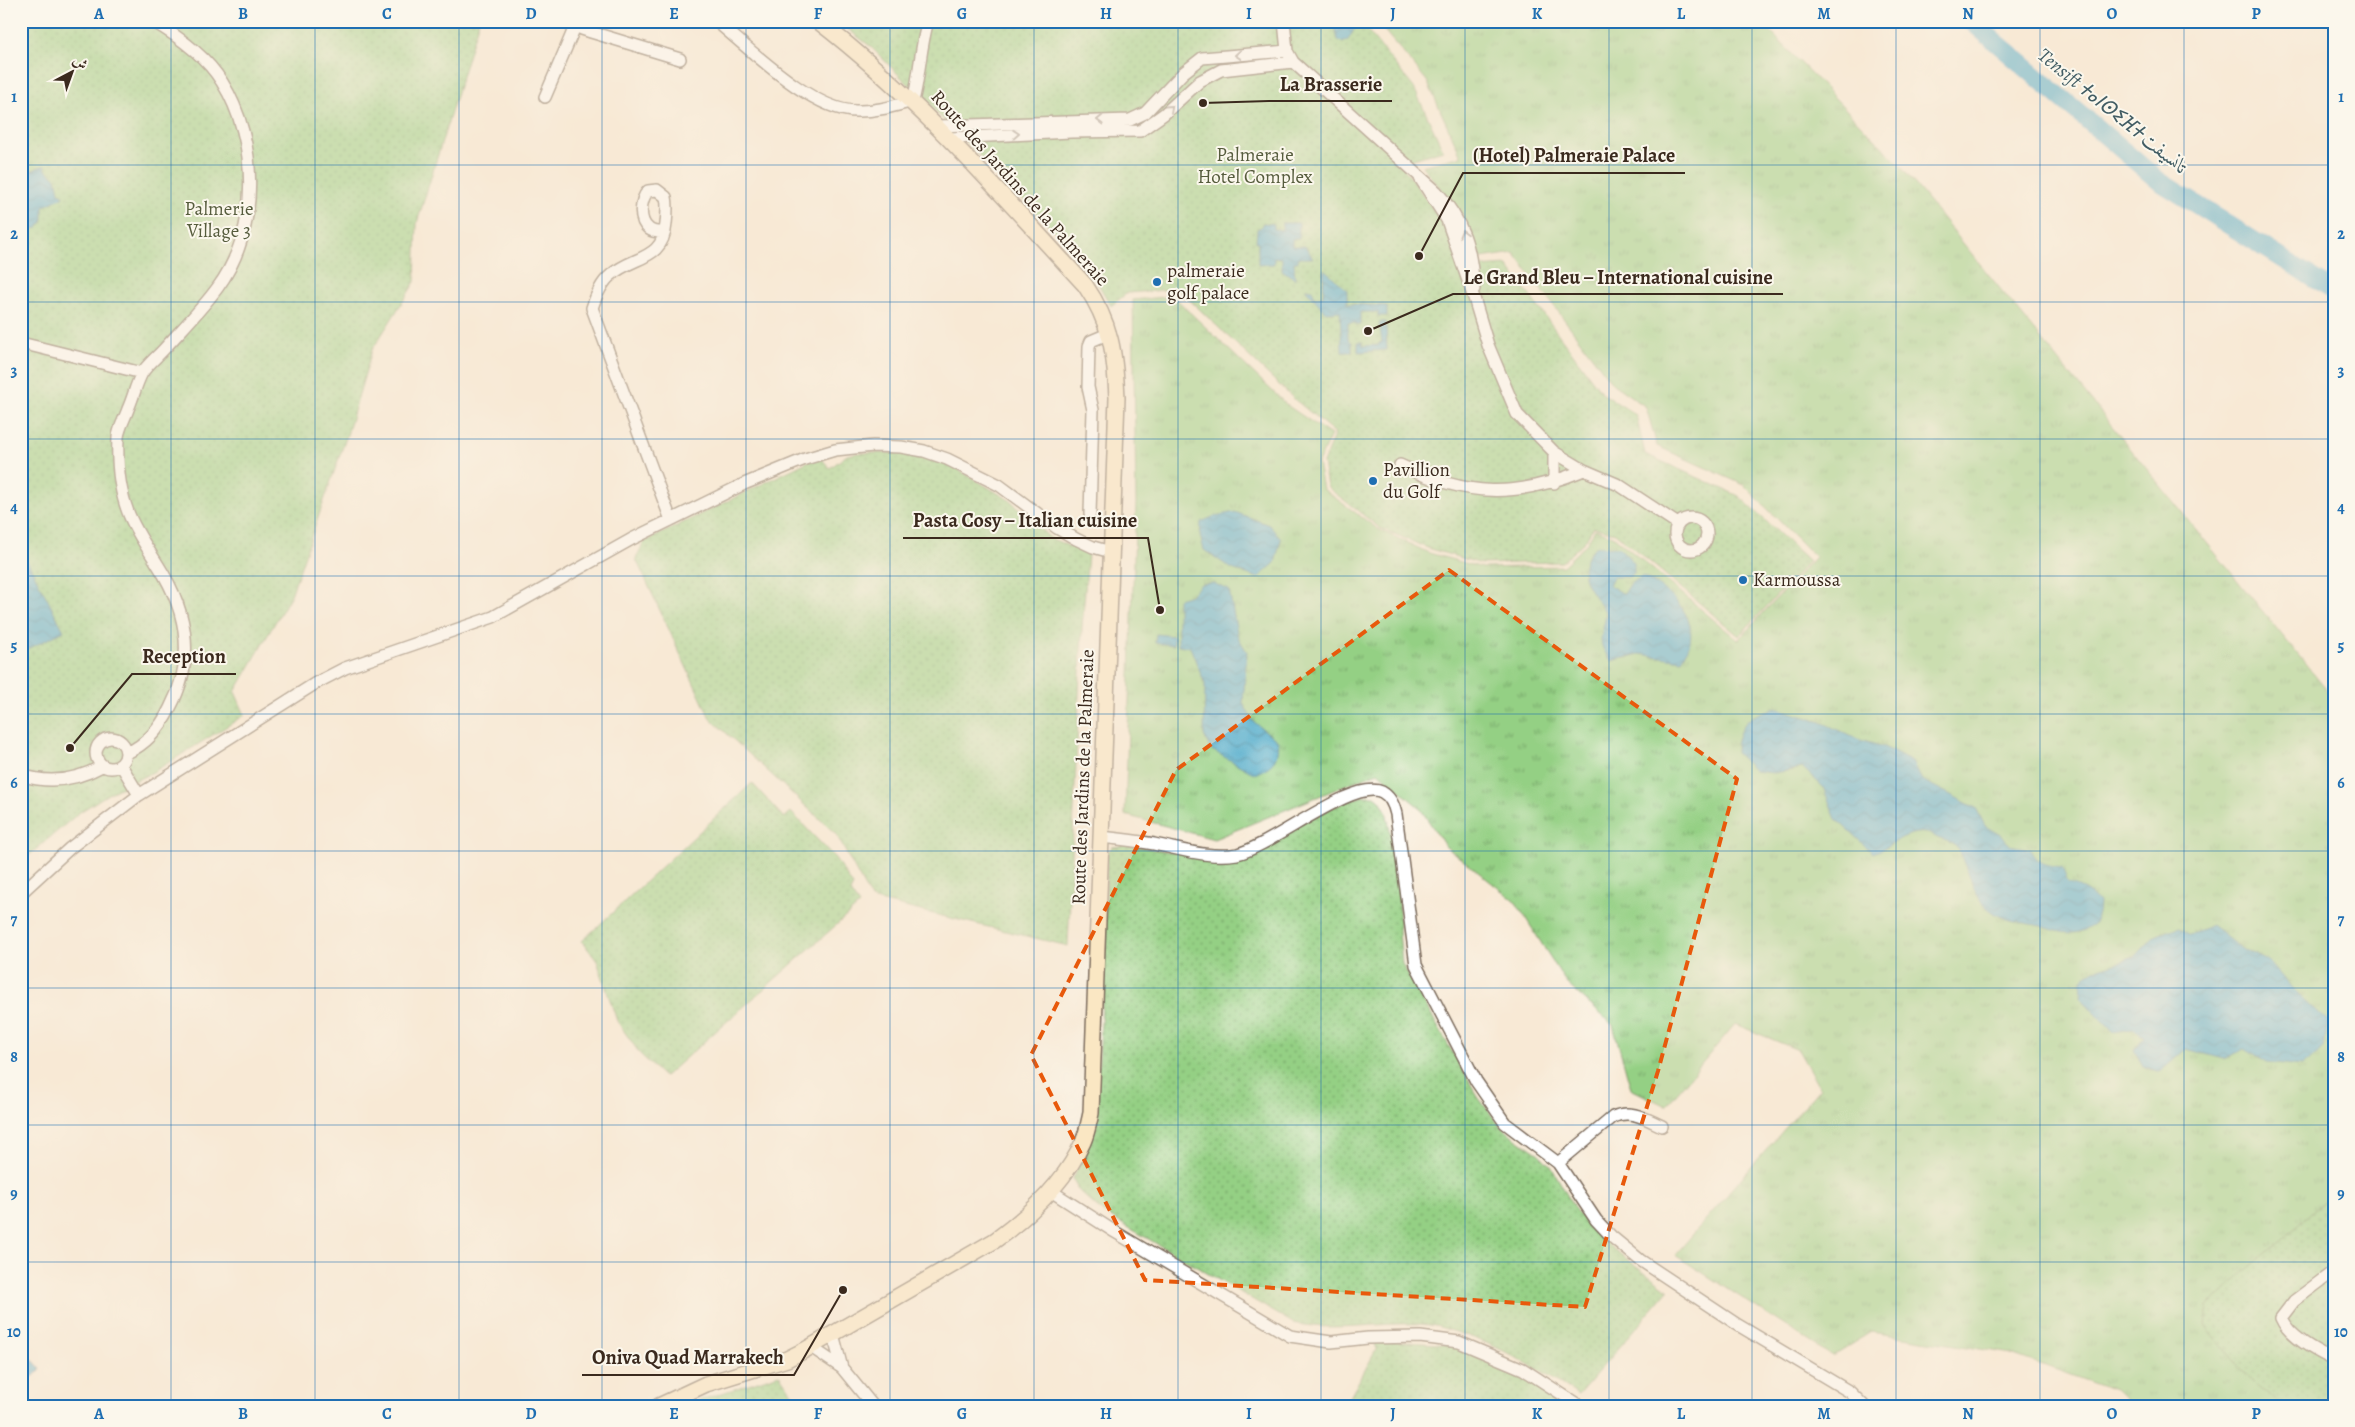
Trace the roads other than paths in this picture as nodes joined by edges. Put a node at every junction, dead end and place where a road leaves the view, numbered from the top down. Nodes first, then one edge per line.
1 (152, 21) edge
2 (716, 21) edge
3 (818, 21) edge
4 (928, 21) edge
5 (1284, 21) edge
6 (577, 22) edge
7 (1287, 51) junction
8 (680, 59) dead end
9 (1293, 62) junction
10 (545, 98) dead end
11 (913, 101) junction
12 (938, 126) junction
13 (1071, 126) junction
14 (950, 138) junction
15 (665, 232) dead end
16 (1110, 333) junction
17 (21, 343) edge
18 (142, 373) junction
19 (1554, 452) junction
20 (1400, 465) dead end
21 (1584, 470) junction
22 (1554, 482) junction
23 (1090, 514) dead end
24 (671, 520) junction
25 (1678, 524) dead end
26 (1111, 552) junction
27 (127, 753) junction
28 (121, 765) junction
29 (102, 766) junction
30 (21, 775) edge
31 (139, 795) junction
32 (1101, 838) junction
33 (21, 893) edge
34 (1662, 1126) dead end
35 (1558, 1163) junction
36 (1051, 1191) junction
37 (2334, 1271) edge
38 (834, 1334) junction
39 (811, 1348) junction
40 (2334, 1360) edge
41 (842, 1368) junction
42 (659, 1406) edge
43 (873, 1406) edge
44 (1580, 1406) edge
45 (1864, 1406) edge

1 - 18 street
2 - 11 street
3 - 11 street, Route des Jardins de la Palmeraie
4 - 11 street
5 - 7 street
6 - 8 street
6 - 10 street
7 - 9 street
7 -> 13 street
13 -> 9 street
9 - 19 street
11 - 12 street, Route des Jardins de la Palmeraie
12 - 13 street
12 - 14 street, Route des Jardins de la Palmeraie
14 -> 13 street
14 - 16 street, Route des Jardins de la Palmeraie
15 - 24 street
16 - 23 street
16 - 26 street, Route des Jardins de la Palmeraie
17 - 18 street
18 - 27 street
19 - 21 street
19 - 22 street
20 - 22 street
21 - 22 street
21 - 25 street
24 - 26 street
24 - 31 street
26 - 32 street, Route des Jardins de la Palmeraie
27 - 28 street
27 - 29 street
28 - 29 street
28 - 31 street
29 - 30 street
31 - 33 street
32 - 35 street
32 - 36 street, Route des Jardins de la Palmeraie
34 - 35 street
35 - 45 street
36 - 38 street, Route des Jardins de la Palmeraie
36 - 44 street
37 - 40 street
38 - 39 street, Route des Jardins de la Palmeraie
38 - 41 street
39 - 41 street
39 - 42 street, Route des Jardins de la Palmeraie
41 - 43 street

